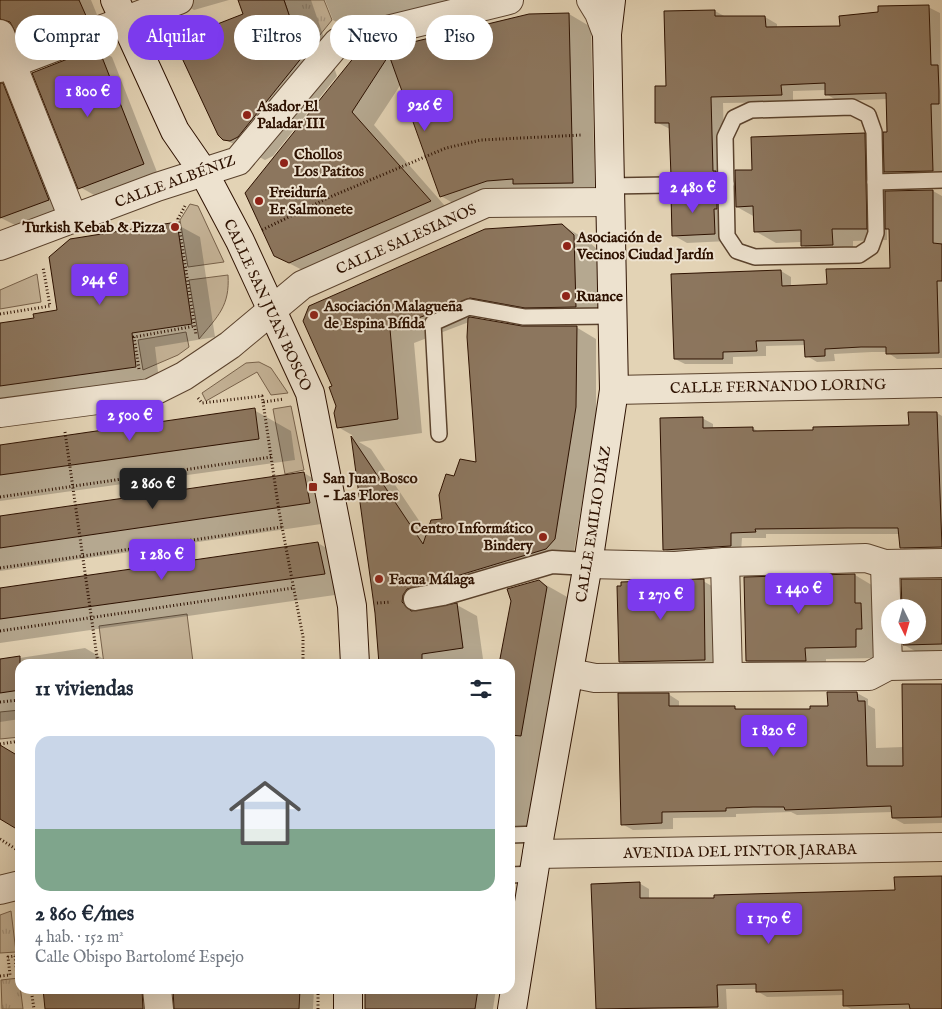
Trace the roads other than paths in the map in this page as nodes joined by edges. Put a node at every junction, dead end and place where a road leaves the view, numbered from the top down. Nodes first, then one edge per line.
1 (178, 0) edge
2 (510, 0) edge
3 (591, 0) edge
4 (611, 0) edge
5 (120, 11) edge
6 (0, 34) edge
7 (607, 34) junction
8 (6, 66) edge
9 (204, 173) junction
10 (942, 180) edge
11 (875, 182) junction
12 (726, 184) junction
13 (609, 194) junction
14 (73, 218) junction
15 (0, 246) edge
16 (272, 308) junction
17 (611, 316) junction
18 (942, 383) edge
19 (614, 390) junction
20 (0, 413) edge
21 (439, 434) dead end
22 (724, 562) junction
23 (942, 563) edge
24 (588, 564) junction
25 (885, 564) junction
26 (415, 598) dead end
27 (355, 659) edge
28 (942, 665) edge
29 (888, 666) junction
30 (570, 673) junction
31 (728, 677) junction
32 (515, 841) edge
33 (942, 847) edge
34 (530, 859) edge
35 (15, 886) edge
36 (0, 890) edge
37 (515, 984) edge
38 (158, 994) edge
39 (348, 994) edge
40 (514, 994) edge
41 (159, 1009) edge
42 (348, 1009) edge
43 (512, 1009) edge

1 - 5 street
2 - 9 street, CALLE ALBÉNIZ
3 - 7 street, CALLE EMILIO DÍAZ
4 - 7 street, CALLE EMILIO DÍAZ
5 - 8 street
5 - 9 street, CALLE SAN JUAN BOSCO
6 - 8 street
7 - 13 street, CALLE EMILIO DÍAZ
8 - 14 street
9 - 14 street, CALLE ALBÉNIZ
9 - 16 street, CALLE SAN JUAN BOSCO
10 - 11 lane
11 - 12 lane
11 - 12 lane
12 - 13 lane
13 - 16 street, CALLE SALESIANOS
13 - 17 street, CALLE EMILIO DÍAZ
14 - 15 street, CALLE ALBÉNIZ
16 - 20 street, CALLE SALESIANOS
16 - 27 street, CALLE SAN JUAN BOSCO
17 - 19 street, CALLE EMILIO DÍAZ
17 - 21 lane
18 - 19 street, CALLE FERNANDO LORING
19 - 24 street, CALLE EMILIO DÍAZ
22 - 24 street
22 - 25 street
22 - 31 street
23 - 25 street
24 - 26 street
24 - 30 street, CALLE EMILIO DÍAZ
25 - 29 street
28 - 29 street
29 - 31 street
30 - 31 street
30 - 34 street, CALLE EMILIO DÍAZ
32 - 34 lane
33 - 34 street, AVENIDA DEL PINTOR JARABA
34 - 37 street, CALLE EMILIO DÍAZ
35 - 36 street
38 - 41 street
39 - 42 street
40 - 43 street, CALLE EMILIO DÍAZ

